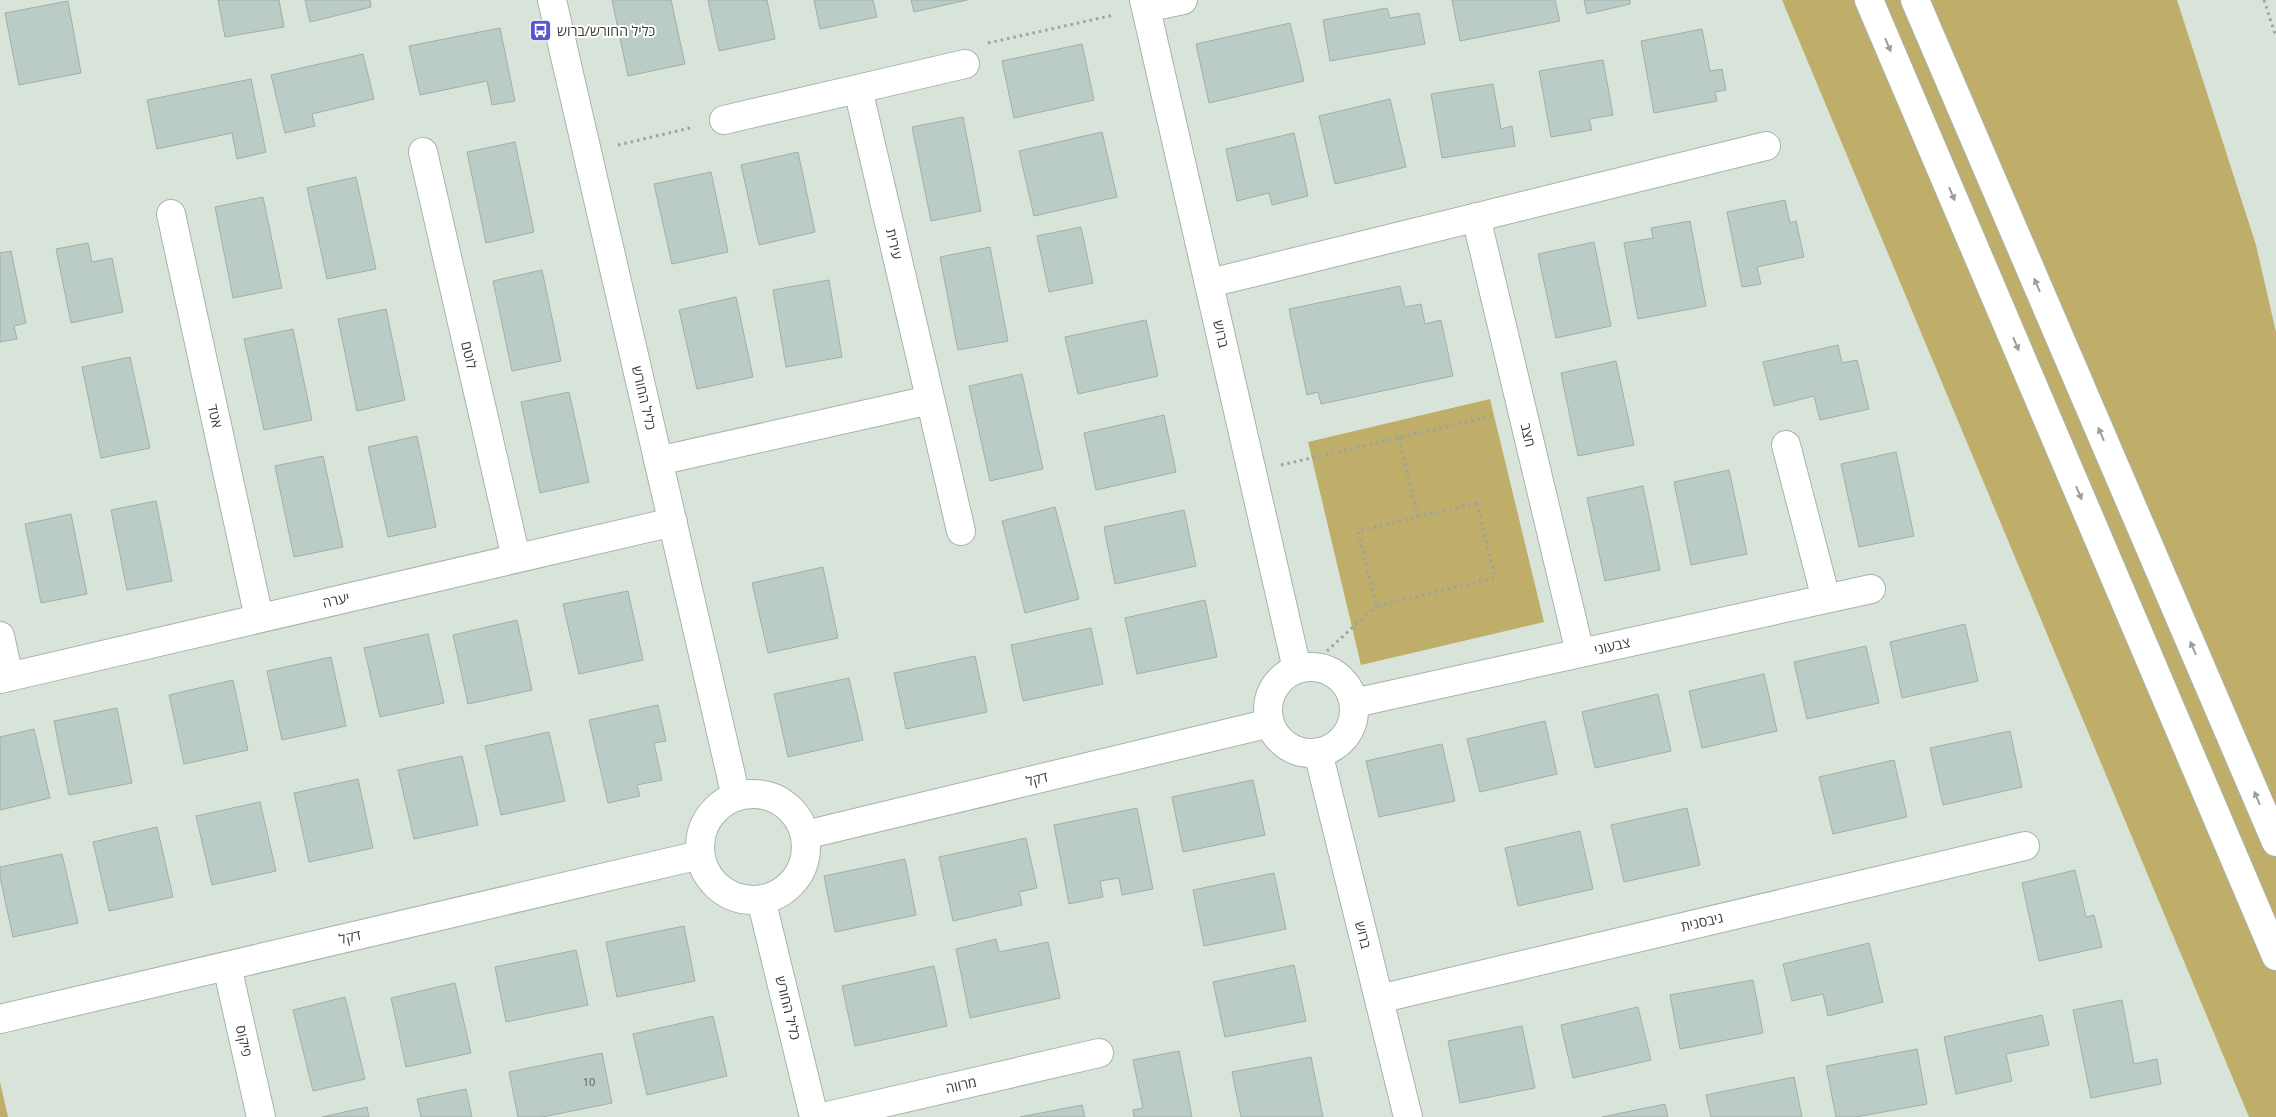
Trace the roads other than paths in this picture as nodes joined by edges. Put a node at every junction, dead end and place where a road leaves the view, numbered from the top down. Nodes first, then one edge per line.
1 (552, 0) edge
2 (1183, 0) edge
3 (1869, 0) edge
4 (1915, 0) edge
5 (1145, 4) edge
6 (965, 64) road end
7 (858, 89) junction
8 (724, 120) road end
9 (1766, 146) dead end
10 (423, 152) dead end
11 (171, 214) dead end
12 (1476, 217) junction
13 (1210, 283) junction
14 (930, 400) junction
15 (1786, 445) dead end
16 (658, 461) junction
17 (672, 522) junction
18 (961, 531) dead end
19 (516, 558) junction
20 (1871, 589) dead end
21 (1826, 599) junction
22 (259, 618) junction
23 (0, 636) edge
24 (1580, 653) junction
25 (1303, 668) junction
26 (5, 678) edge
27 (1354, 703) junction
28 (1270, 723) junction
29 (1318, 752) junction
30 (736, 797) junction
31 (805, 836) junction
32 (2276, 842) edge
33 (2025, 846) dead end
34 (700, 855) junction
35 (761, 899) junction
36 (2276, 956) edge
37 (227, 966) junction
38 (1379, 999) junction
39 (0, 1019) edge
40 (1099, 1053) dead end
41 (260, 1117) edge
42 (814, 1117) edge
43 (823, 1117) edge
44 (1408, 1117) edge

1 - 16 street, כליל החורש
2 - 5 street
3 -> 36 street
32 -> 4 street
5 - 13 street, ברוש
6 - 7 street
7 - 8 street
7 - 14 street, עירית
9 - 12 street
10 - 19 street, לוטם
11 - 22 street, אטד
12 - 13 street
12 - 24 street, חצב
13 - 25 street, ברוש
14 - 16 street
14 - 18 street, עירית
15 - 21 street
16 - 17 street, כליל החורש
17 - 19 street, יערה
17 - 30 street, כליל החורש
19 - 22 street, יערה
20 - 21 street, צבעוני
21 - 24 street, צבעוני
22 - 26 street, יערה
23 - 26 street
24 - 27 street, צבעוני
25 - 27 street
25 - 28 street
27 - 29 street
28 - 29 street
28 - 31 street, דקל
29 - 38 street, ברוש
30 - 31 street
30 - 34 street
31 - 35 street
33 - 38 street, גיבסנית
34 - 35 street
34 - 37 street, דקל
35 - 42 street, כליל החורש
37 - 39 street, דקל
37 - 41 street, פיקוס
38 - 44 street, ברוש
40 - 43 street, מרווה

